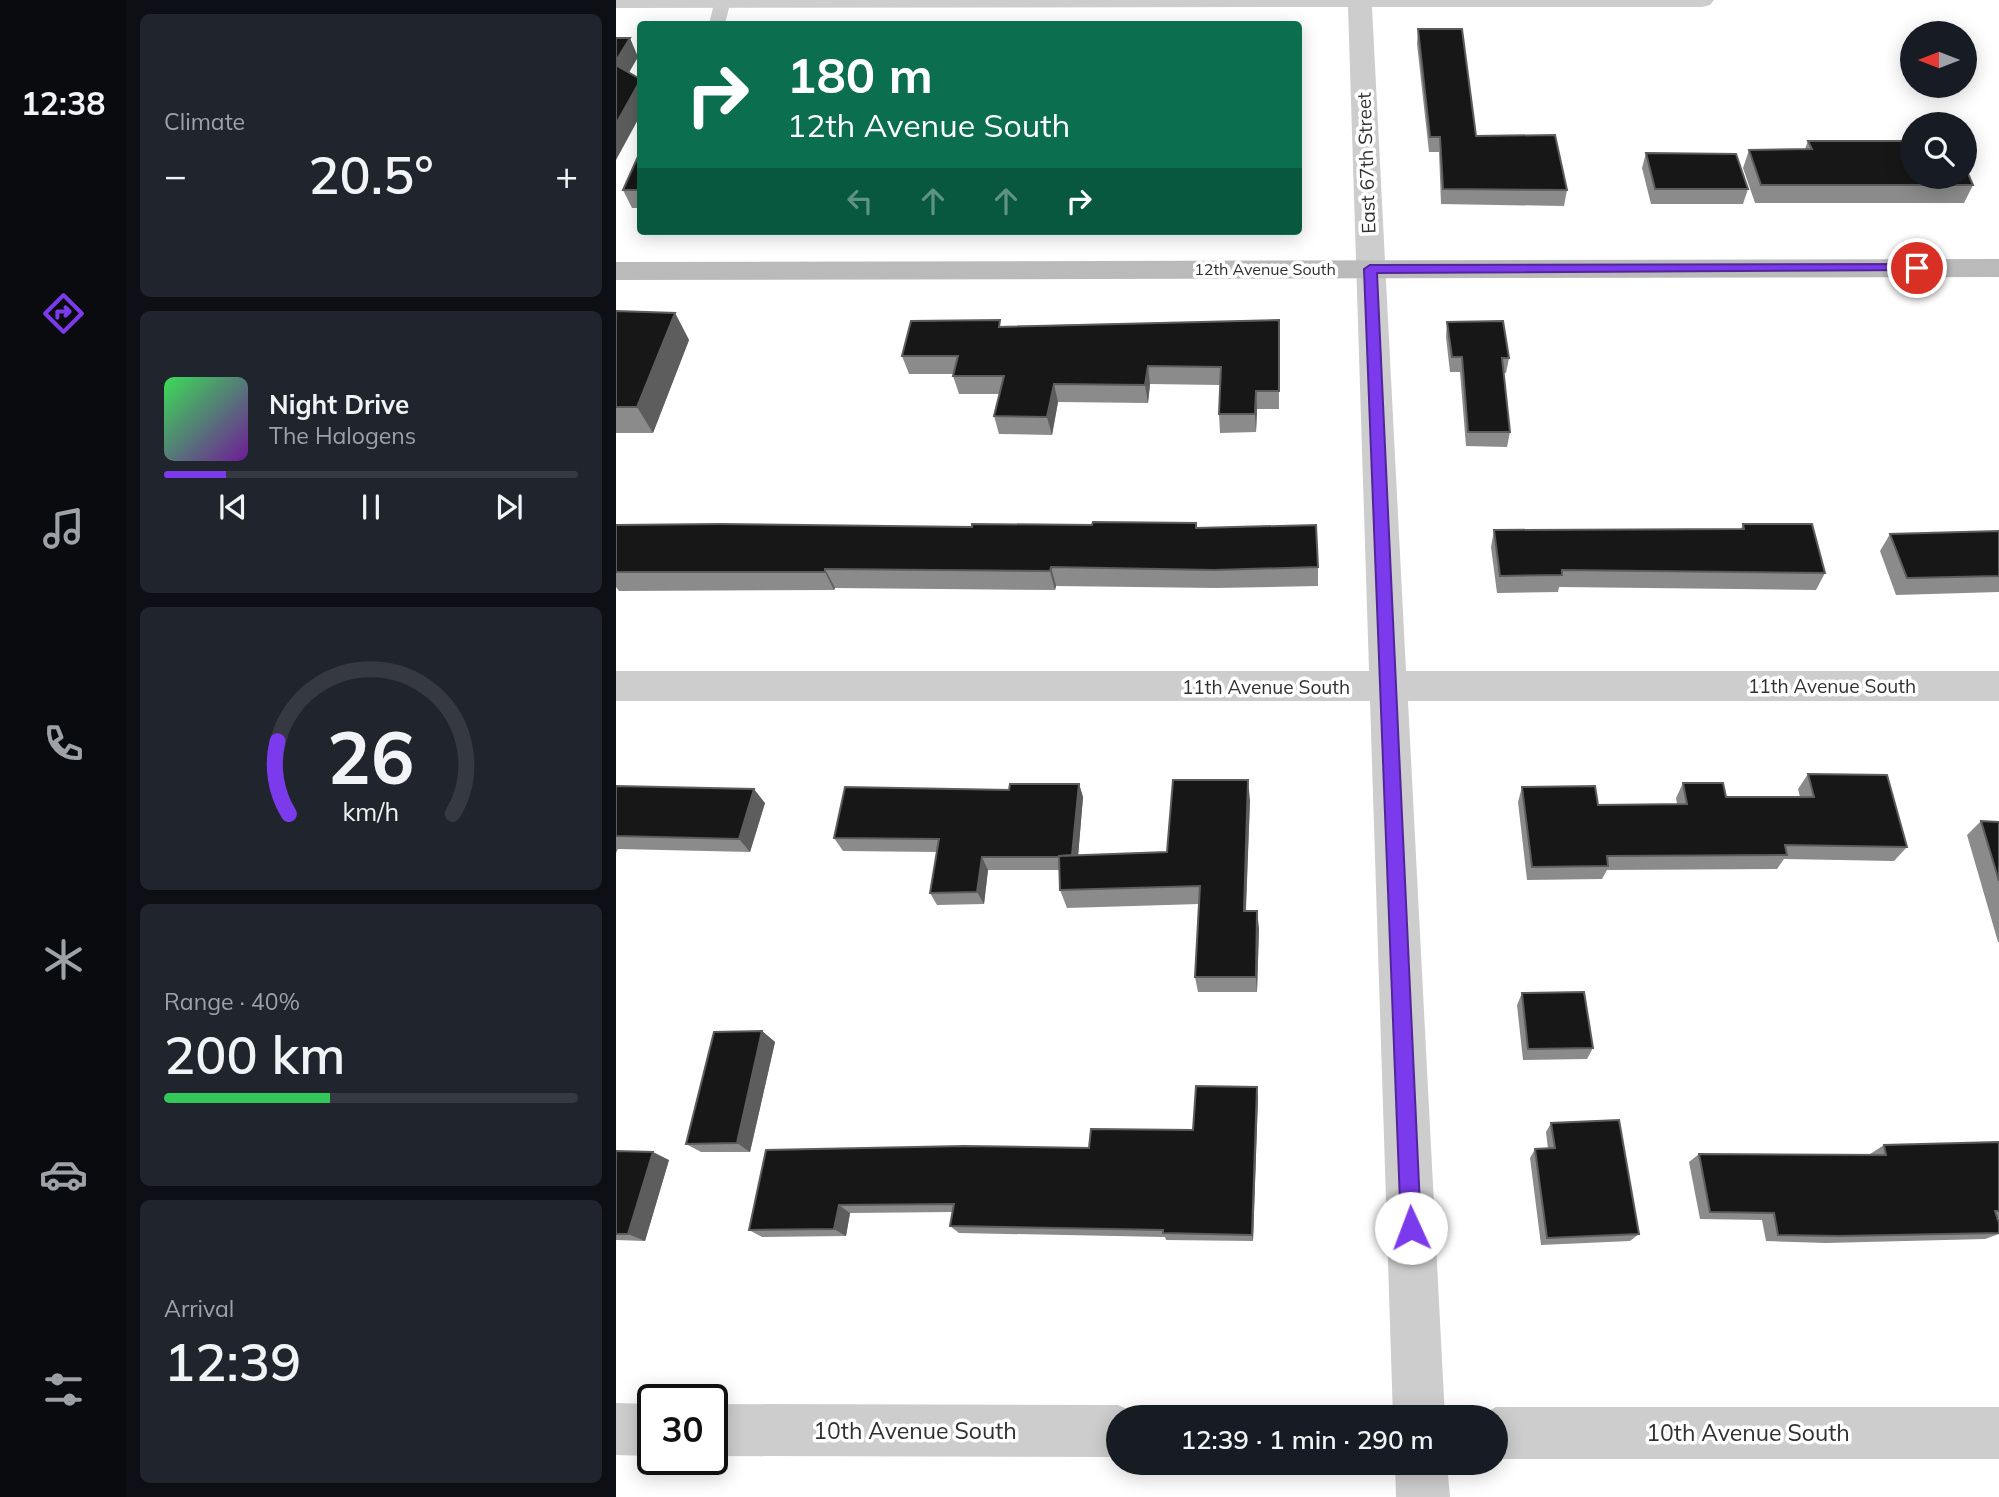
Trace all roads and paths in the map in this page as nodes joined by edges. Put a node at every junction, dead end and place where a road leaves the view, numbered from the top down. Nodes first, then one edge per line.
1 (723, 0) edge
2 (1360, 0) edge
3 (1702, 0) edge
4 (616, 1) edge
5 (718, 21) edge
6 (1999, 268) edge
7 (1370, 269) junction
8 (618, 276) edge
9 (616, 686) edge
10 (1999, 686) edge
11 (1389, 688) junction
12 (1418, 1405) edge
13 (616, 1429) edge
14 (637, 1430) edge
15 (728, 1430) edge
16 (1106, 1431) edge
17 (1508, 1433) edge
18 (1999, 1433) edge
19 (1422, 1475) edge
20 (1423, 1497) edge

1 - 2 street
1 - 4 street
1 - 5 lane
2 - 3 street
2 - 7 street, East 67th Street
6 - 7 street, 12th Avenue South
7 - 8 street, 12th Avenue South
7 - 11 street, East 67th Street
9 - 11 street, 11th Avenue South
10 - 11 street, 11th Avenue South
11 - 12 street, East 67th Street
13 - 14 street
15 - 16 street, 10th Avenue South
17 - 18 street, 10th Avenue South
19 - 20 street

